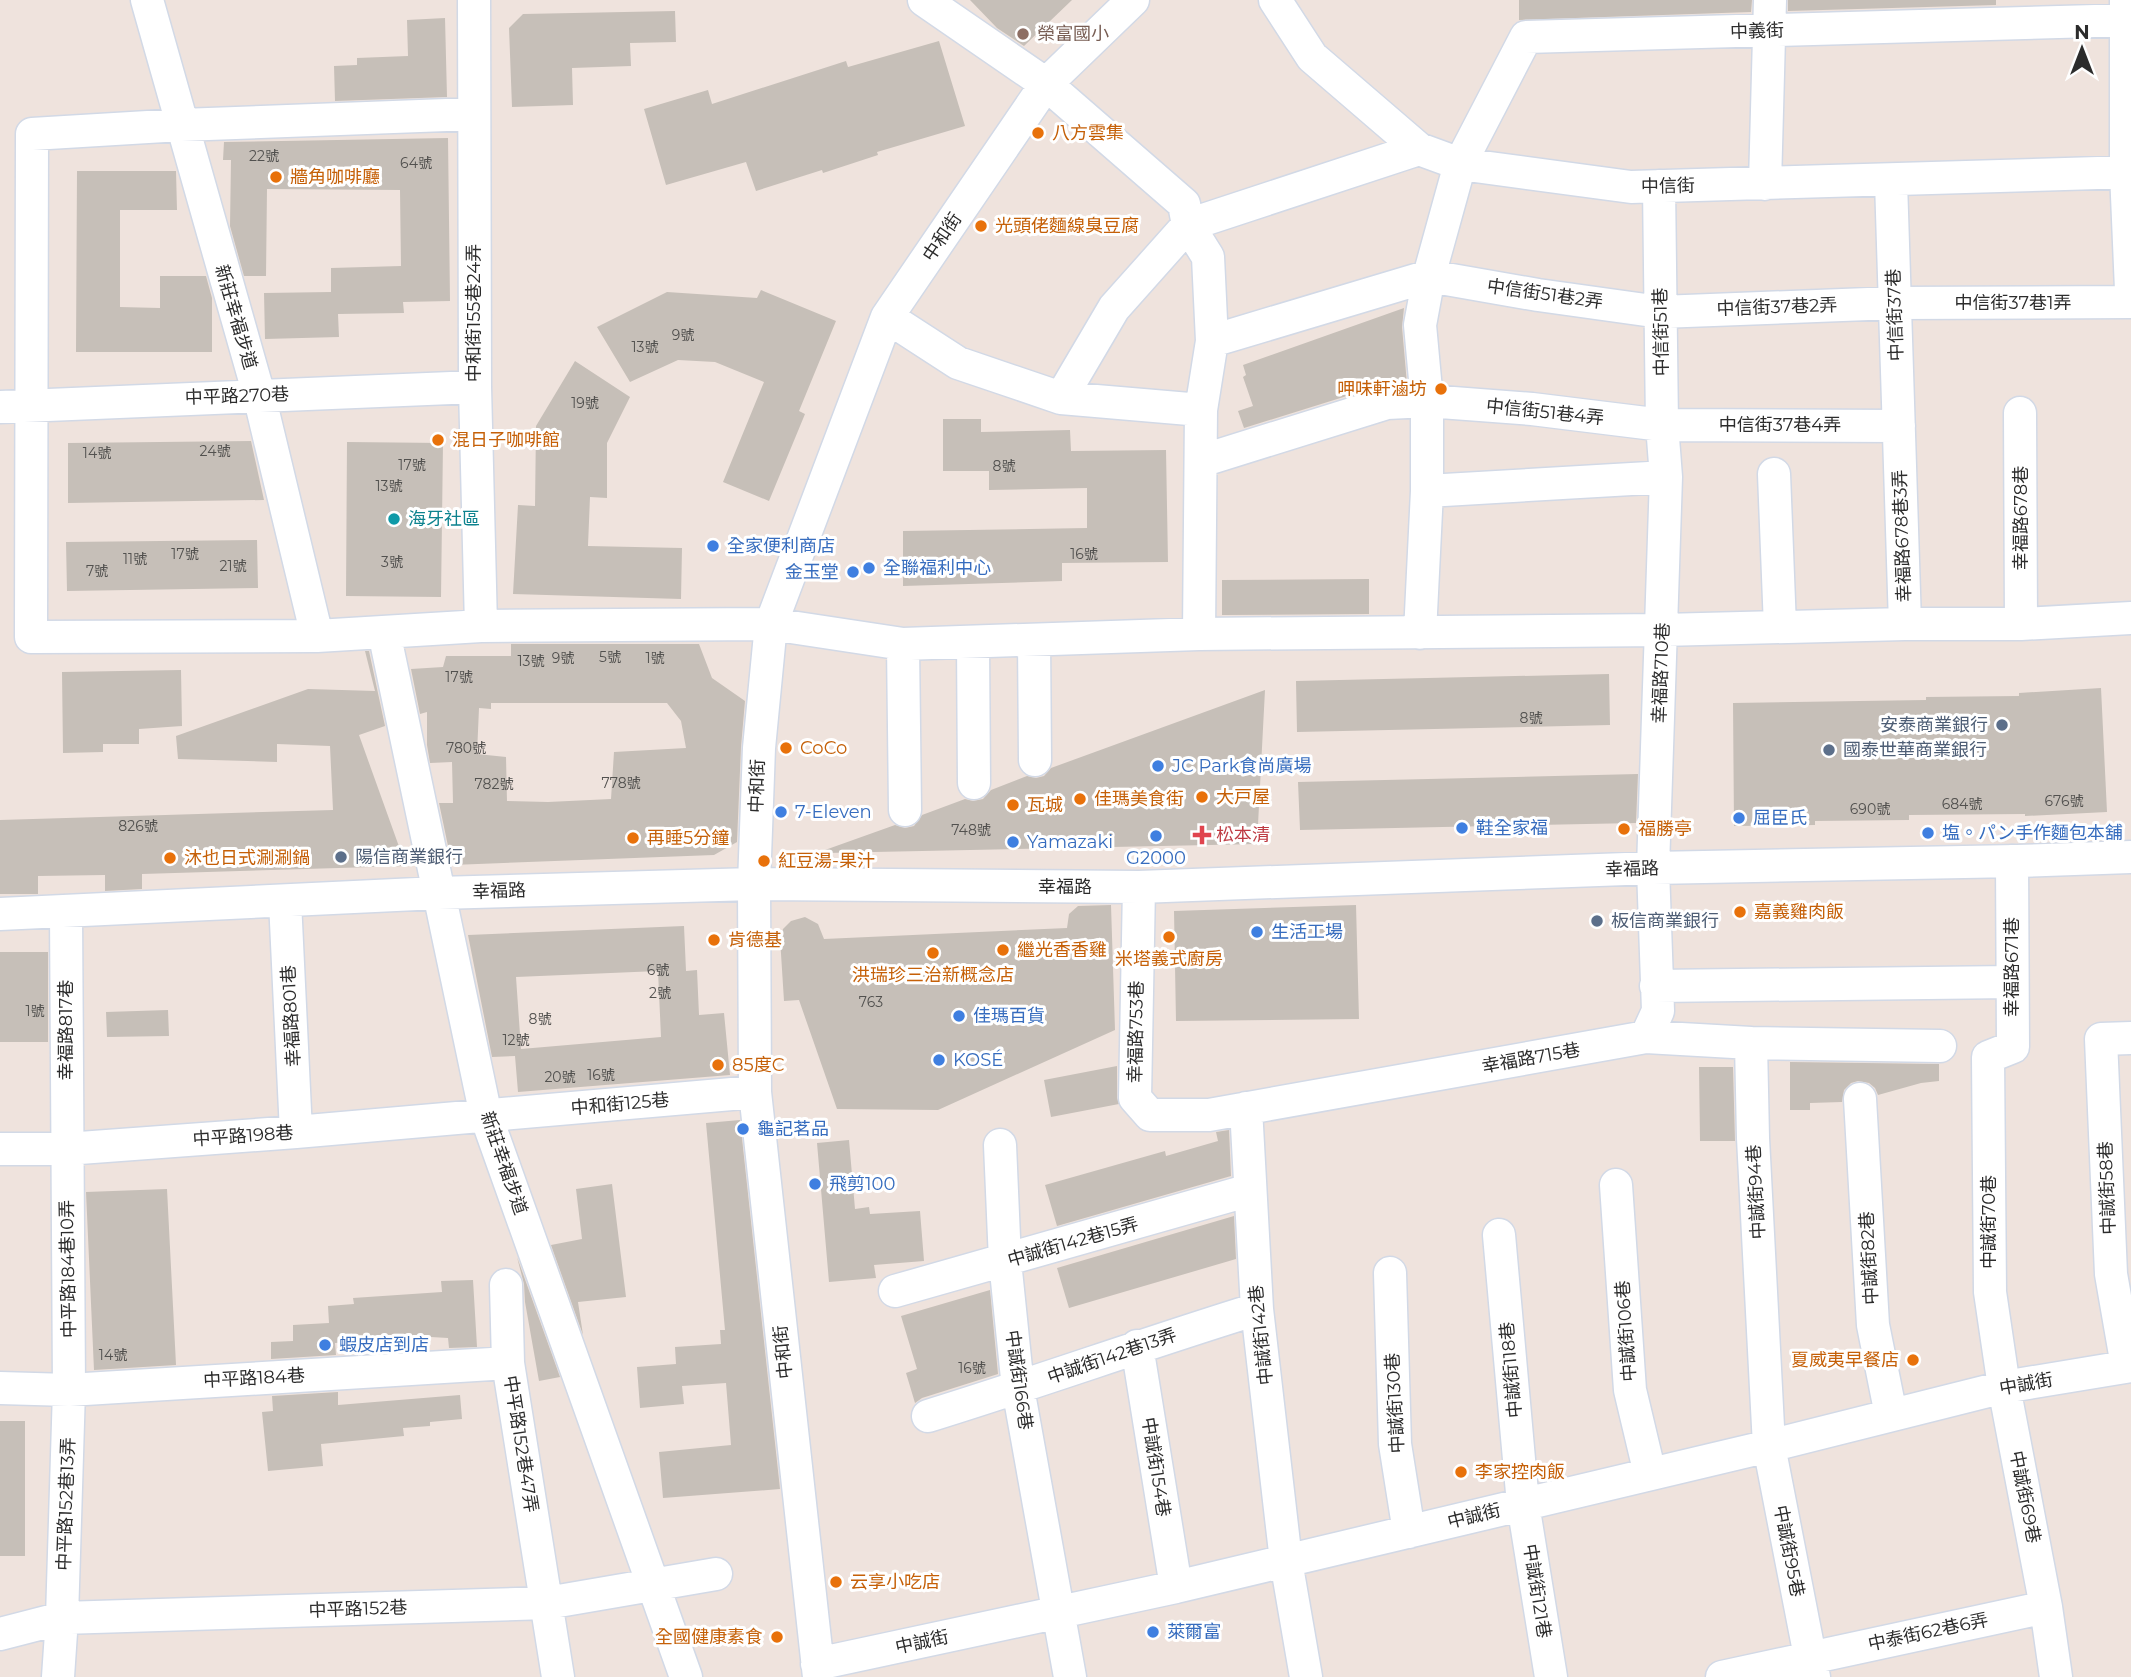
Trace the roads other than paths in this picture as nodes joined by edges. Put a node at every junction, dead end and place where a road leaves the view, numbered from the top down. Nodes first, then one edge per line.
1 (147, 0) edge
2 (474, 0) edge
3 (924, 0) edge
4 (1133, 0) edge
5 (1275, 0) edge
6 (2128, 14) edge
7 (1770, 15) edge
8 (1046, 84) junction
9 (473, 114) junction
10 (181, 125) junction
11 (1419, 149) junction
12 (1460, 164) junction
13 (2128, 172) edge
14 (1891, 181) junction
15 (1765, 184) junction
16 (1659, 186) junction
17 (1188, 225) junction
18 (1429, 276) junction
19 (2131, 290) edge
20 (2131, 302) edge
21 (1894, 303) junction
22 (1660, 312) junction
23 (887, 317) junction
24 (1212, 341) junction
25 (475, 387) junction
26 (259, 395) junction
27 (1060, 398) junction
28 (1427, 401) junction
29 (33, 405) junction
30 (0, 407) edge
31 (1201, 410) junction
32 (2020, 413) dead end
33 (1662, 425) junction
34 (1899, 438) junction
35 (1201, 461) junction
36 (1774, 474) dead end
37 (1665, 477) junction
38 (1427, 491) junction
39 (2131, 618) edge
40 (771, 624) junction
41 (1905, 624) junction
42 (2021, 624) junction
43 (481, 626) junction
44 (1780, 627) junction
45 (1662, 630) junction
46 (384, 632) junction
47 (1420, 633) junction
48 (1199, 634) junction
49 (317, 636) junction
50 (1034, 640) junction
51 (973, 642) junction
52 (903, 645) junction
53 (1035, 760) dead end
54 (974, 783) dead end
55 (905, 810) dead end
56 (2131, 857) edge
57 (2012, 861) junction
58 (1653, 868) junction
59 (754, 884) junction
60 (1139, 887) junction
61 (438, 893) junction
62 (285, 901) junction
63 (66, 912) junction
64 (0, 914) edge
65 (2012, 982) junction
66 (1656, 986) junction
67 (1646, 1037) junction
68 (2131, 1038) edge
69 (1751, 1043) junction
70 (1940, 1046) dead end
71 (1988, 1057) joint
72 (755, 1092) junction
73 (1860, 1099) dead end
74 (1246, 1108) junction
75 (486, 1116) junction
76 (296, 1132) junction
77 (1000, 1145) dead end
78 (0, 1149) edge
79 (66, 1149) junction
80 (1616, 1185) dead end
81 (1250, 1190) junction
82 (1499, 1236) dead end
83 (1005, 1261) junction
84 (1390, 1273) dead end
85 (506, 1285) dead end
86 (895, 1292) dead end
87 (1257, 1309) junction
88 (1137, 1346) junction
89 (508, 1363) junction
90 (2129, 1366) edge
91 (2004, 1387) junction
92 (0, 1388) edge
93 (1017, 1388) junction
94 (69, 1390) junction
95 (1891, 1415) junction
96 (928, 1416) dead end
97 (1769, 1446) junction
98 (1650, 1474) junction
99 (1523, 1504) junction
100 (1409, 1532) junction
101 (1286, 1561) junction
102 (716, 1574) dead end
103 (654, 1584) junction
104 (1176, 1587) junction
105 (547, 1603) junction
106 (2046, 1606) junction
107 (1059, 1612) junction
108 (62, 1618) junction
109 (0, 1634) edge
110 (1812, 1667) edge
111 (818, 1671) edge
112 (58, 1677) edge
113 (558, 1677) edge
114 (686, 1677) edge
115 (1070, 1677) edge
116 (1306, 1677) edge
117 (1552, 1677) edge
118 (1722, 1677) edge
119 (2056, 1677) edge

1 - 10 street, 新莊幸福步道
2 - 9 street, 中和街155巷24弄
3 - 8 street
4 - 8 street, 中和街
5 - 11 street, 中信街
6 - 7 street, 中義街
6 - 13 street
7 - 12 street, 中義街
7 - 15 street
8 - 17 street
8 - 23 street, 中和街
9 - 10 street
9 - 25 street, 中和街155巷24弄
10 - 26 street, 新莊幸福步道
10 - 29 street
11 - 12 street, 中信街
11 - 17 street
12 - 16 street, 中信街
12 - 18 street
13 - 14 street, 中信街
13 - 19 street
14 - 15 street, 中信街
14 - 21 street, 中信街37巷
15 - 16 street, 中信街
16 - 22 street, 中信街51巷
17 - 24 street
17 - 27 street
18 - 22 street, 中信街51巷2弄
18 - 24 street
18 - 28 street
20 - 21 street, 中信街37巷1弄
21 - 22 street, 中信街37巷2弄
21 - 34 street, 中信街37巷
22 - 33 street, 中信街51巷
23 - 27 street
23 - 40 street, 中和街
24 - 31 street
25 - 26 street, 中平路270巷
25 - 43 street, 中和街155巷24弄
26 - 29 street, 中平路270巷
26 - 49 street, 新莊幸福步道
27 - 31 street
28 - 33 street, 中信街51巷4弄
28 - 35 street, 中信街51巷4弄
28 - 38 street
29 - 30 street, 中平路270巷
29 - 49 street
31 - 35 street
32 - 42 street, 幸福路678巷
33 - 34 street, 中信街37巷4弄
33 - 37 street, 中信街51巷
34 - 41 street, 幸福路678巷3弄
35 - 48 street
36 - 44 street
37 - 38 street
37 - 45 street, 幸福路710巷
38 - 47 street
39 - 42 street
40 - 43 street
40 - 52 street
40 - 59 street, 中和街
41 - 42 street
41 - 44 street
43 - 46 street
44 - 45 street
45 - 47 street
45 - 58 street, 幸福路710巷
46 - 49 street
46 - 61 street, 新莊幸福步道
47 - 48 street
48 - 50 street
50 - 51 street
50 - 53 street
51 - 52 street
51 - 54 street
52 - 55 street
56 - 57 street, 幸福路
57 - 58 street, 幸福路
57 - 65 street, 幸福路671巷
58 - 60 street, 幸福路
58 - 66 street
59 - 60 street, 幸福路
59 - 61 street, 幸福路
59 - 72 street, 中和街
60 - 74 street, 幸福路753巷
61 - 62 street, 幸福路
61 - 75 street, 新莊幸福步道
62 - 63 street, 幸福路
62 - 76 street, 幸福路801巷
63 - 64 street, 幸福路
63 - 79 street, 幸福路817巷
65 - 66 street
65 - 71 street, 幸福路671巷
66 - 67 street
67 - 69 street
67 - 74 street, 幸福路715巷
68 - 90 street, 中誠街58巷
69 - 70 street
69 - 97 street, 中誠街94巷
71 - 91 street, 中誠街70巷
72 - 75 street, 中和街125巷
72 - 111 street, 中和街
73 - 95 street, 中誠街82巷
74 - 81 street, 中誠街142巷
75 - 76 street, 中平路198巷
75 - 103 street, 新莊幸福步道
76 - 79 street, 中平路198巷
77 - 83 street, 中誠街166巷
78 - 79 street, 中平路198巷
79 - 94 street, 中平路184巷10弄
80 - 98 street, 中誠街106巷
81 - 83 street, 中誠街142巷15弄
81 - 87 street, 中誠街142巷
82 - 99 street, 中誠街118巷
83 - 86 street, 中誠街142巷15弄
83 - 93 street, 中誠街166巷
84 - 100 street, 中誠街130巷
85 - 89 street, 中平路152巷47弄
87 - 88 street, 中誠街142巷13弄
87 - 101 street, 中誠街142巷
88 - 93 street, 中誠街142巷13弄
88 - 104 street, 中誠街154巷
89 - 94 street, 中平路184巷
89 - 105 street, 中平路152巷47弄
90 - 91 street, 中誠街
91 - 95 street, 中誠街
91 - 106 street, 中誠街69巷
92 - 94 street, 中平路184巷
93 - 96 street, 中誠街142巷13弄
93 - 107 street, 中誠街166巷
94 - 108 street, 中平路152巷13弄
95 - 97 street, 中誠街
97 - 98 street, 中誠街
97 - 110 street, 中誠街95巷
98 - 99 street, 中誠街
99 - 100 street, 中誠街
99 - 117 street, 中誠街121巷
100 - 101 street, 中誠街
101 - 104 street, 中誠街
101 - 116 street, 中誠街142巷
102 - 103 street, 中平路152巷
103 - 105 street, 中平路152巷
103 - 114 street, 新莊幸福步道
104 - 107 street, 中誠街
105 - 108 street, 中平路152巷
105 - 113 street, 中平路152巷47弄
106 - 110 street, 中泰街62巷6弄
106 - 119 street, 中誠街69巷
107 - 111 street, 中誠街
107 - 115 street, 中誠街166巷
108 - 109 street, 中平路152巷
108 - 112 street, 中平路152巷13弄
110 - 118 street, 中泰街62巷6弄

